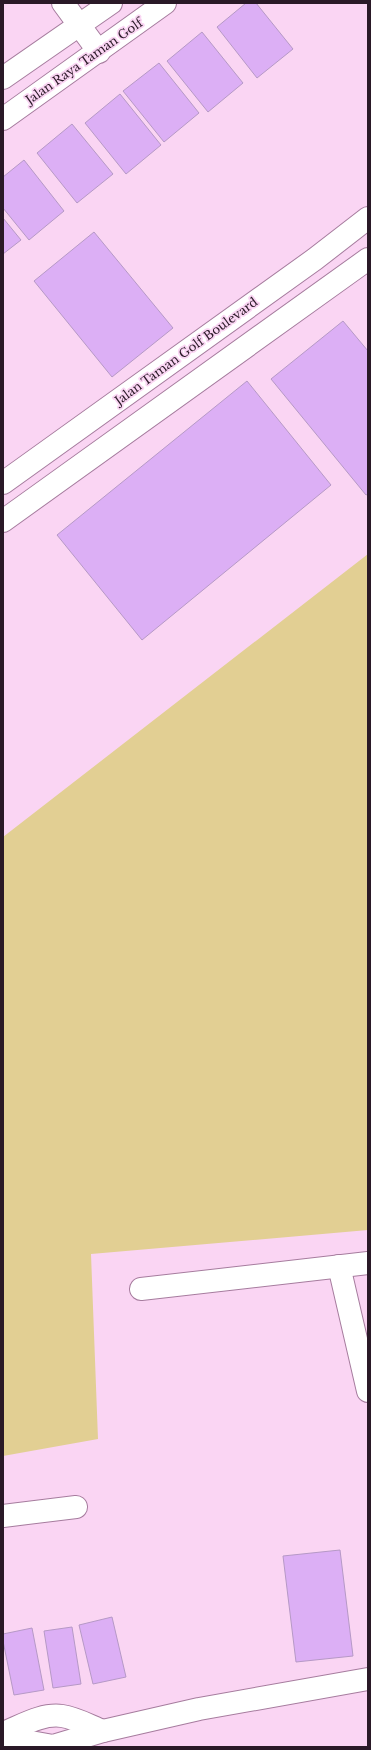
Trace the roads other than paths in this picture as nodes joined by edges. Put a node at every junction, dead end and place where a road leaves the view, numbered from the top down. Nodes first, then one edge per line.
1 (63, 3) edge
2 (165, 3) edge
3 (105, 5) edge
4 (79, 24) junction
5 (122, 34) junction
6 (99, 52) junction
7 (3, 78) edge
8 (3, 119) edge
9 (368, 218) edge
10 (315, 259) junction
11 (368, 259) edge
12 (333, 284) junction
13 (3, 483) edge
14 (3, 521) edge
15 (368, 1263) edge
16 (339, 1266) junction
17 (141, 1289) dead end
18 (368, 1392) edge
19 (76, 1506) dead end
20 (3, 1516) edge
21 (368, 1679) edge
22 (103, 1731) junction
23 (3, 1733) edge
24 (3, 1736) edge

1 - 4 street
2 - 5 street, Jalan Raya Taman Golf
3 - 4 street
3 - 5 street
4 - 6 street
4 - 7 street
5 - 6 street, Jalan Raya Taman Golf
6 - 8 street, Jalan Raya Taman Golf
9 - 10 street, Jalan Taman Golf Boulevard
10 - 12 street
10 - 13 street, Jalan Taman Golf Boulevard
11 - 12 street
12 - 14 street
15 - 16 street
16 - 17 street
16 - 18 street
19 - 20 street
21 - 22 street
22 - 23 street
22 - 24 street

